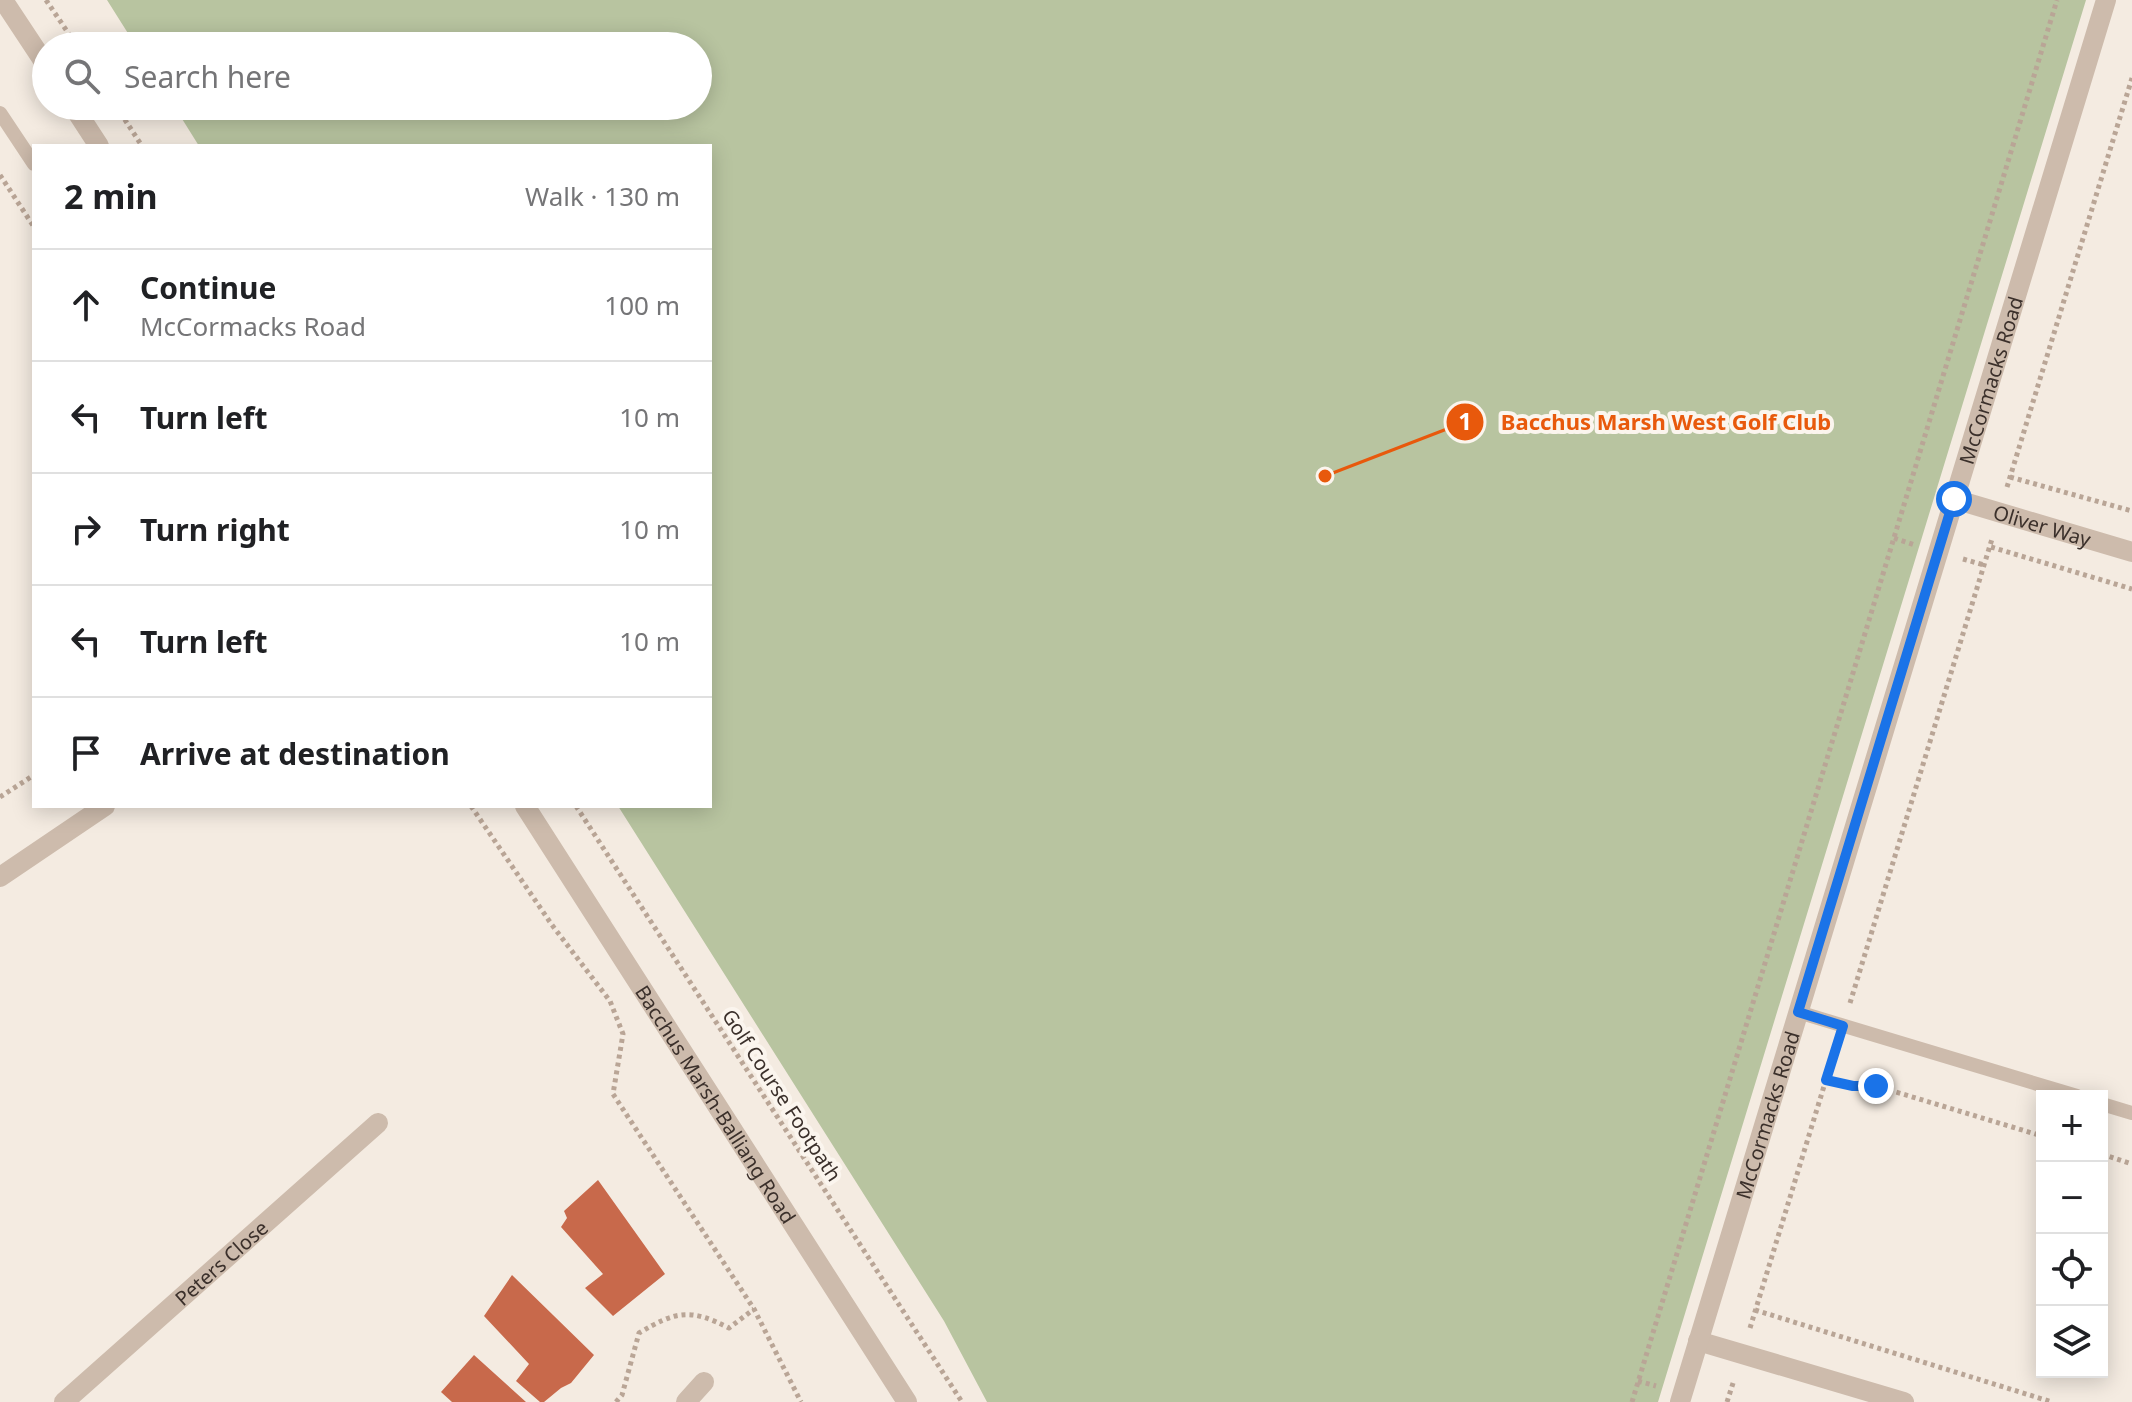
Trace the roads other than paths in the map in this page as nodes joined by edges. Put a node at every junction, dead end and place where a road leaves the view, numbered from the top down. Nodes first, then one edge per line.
1 (3, 0) edge
2 (2106, 0) edge
3 (32, 44) edge
4 (0, 113) edge
5 (82, 120) edge
6 (98, 144) edge
7 (32, 161) edge
8 (1954, 499) junction
9 (2132, 552) edge
10 (102, 808) edge
11 (526, 808) edge
12 (0, 877) edge
13 (1798, 1012) junction
14 (2057, 1090) edge
15 (2108, 1106) edge
16 (2132, 1113) edge
17 (378, 1123) dead end
18 (1698, 1341) junction
19 (704, 1382) dead end
20 (1868, 1397) edge
21 (64, 1402) edge
22 (686, 1402) edge
23 (907, 1402) edge
24 (1680, 1402) edge
25 (1904, 1402) edge

1 - 3 street
2 - 8 street, McCormacks Road
4 - 7 lane
5 - 6 street
8 - 9 street, Oliver Way
8 - 13 street, McCormacks Road
10 - 12 street
11 - 23 street, Bacchus Marsh-Balliang Road
13 - 14 lane
13 - 18 street, McCormacks Road
15 - 16 lane
17 - 21 street, Peters Close
18 - 20 street
18 - 24 street, McCormacks Road
19 - 22 street
20 - 25 street

